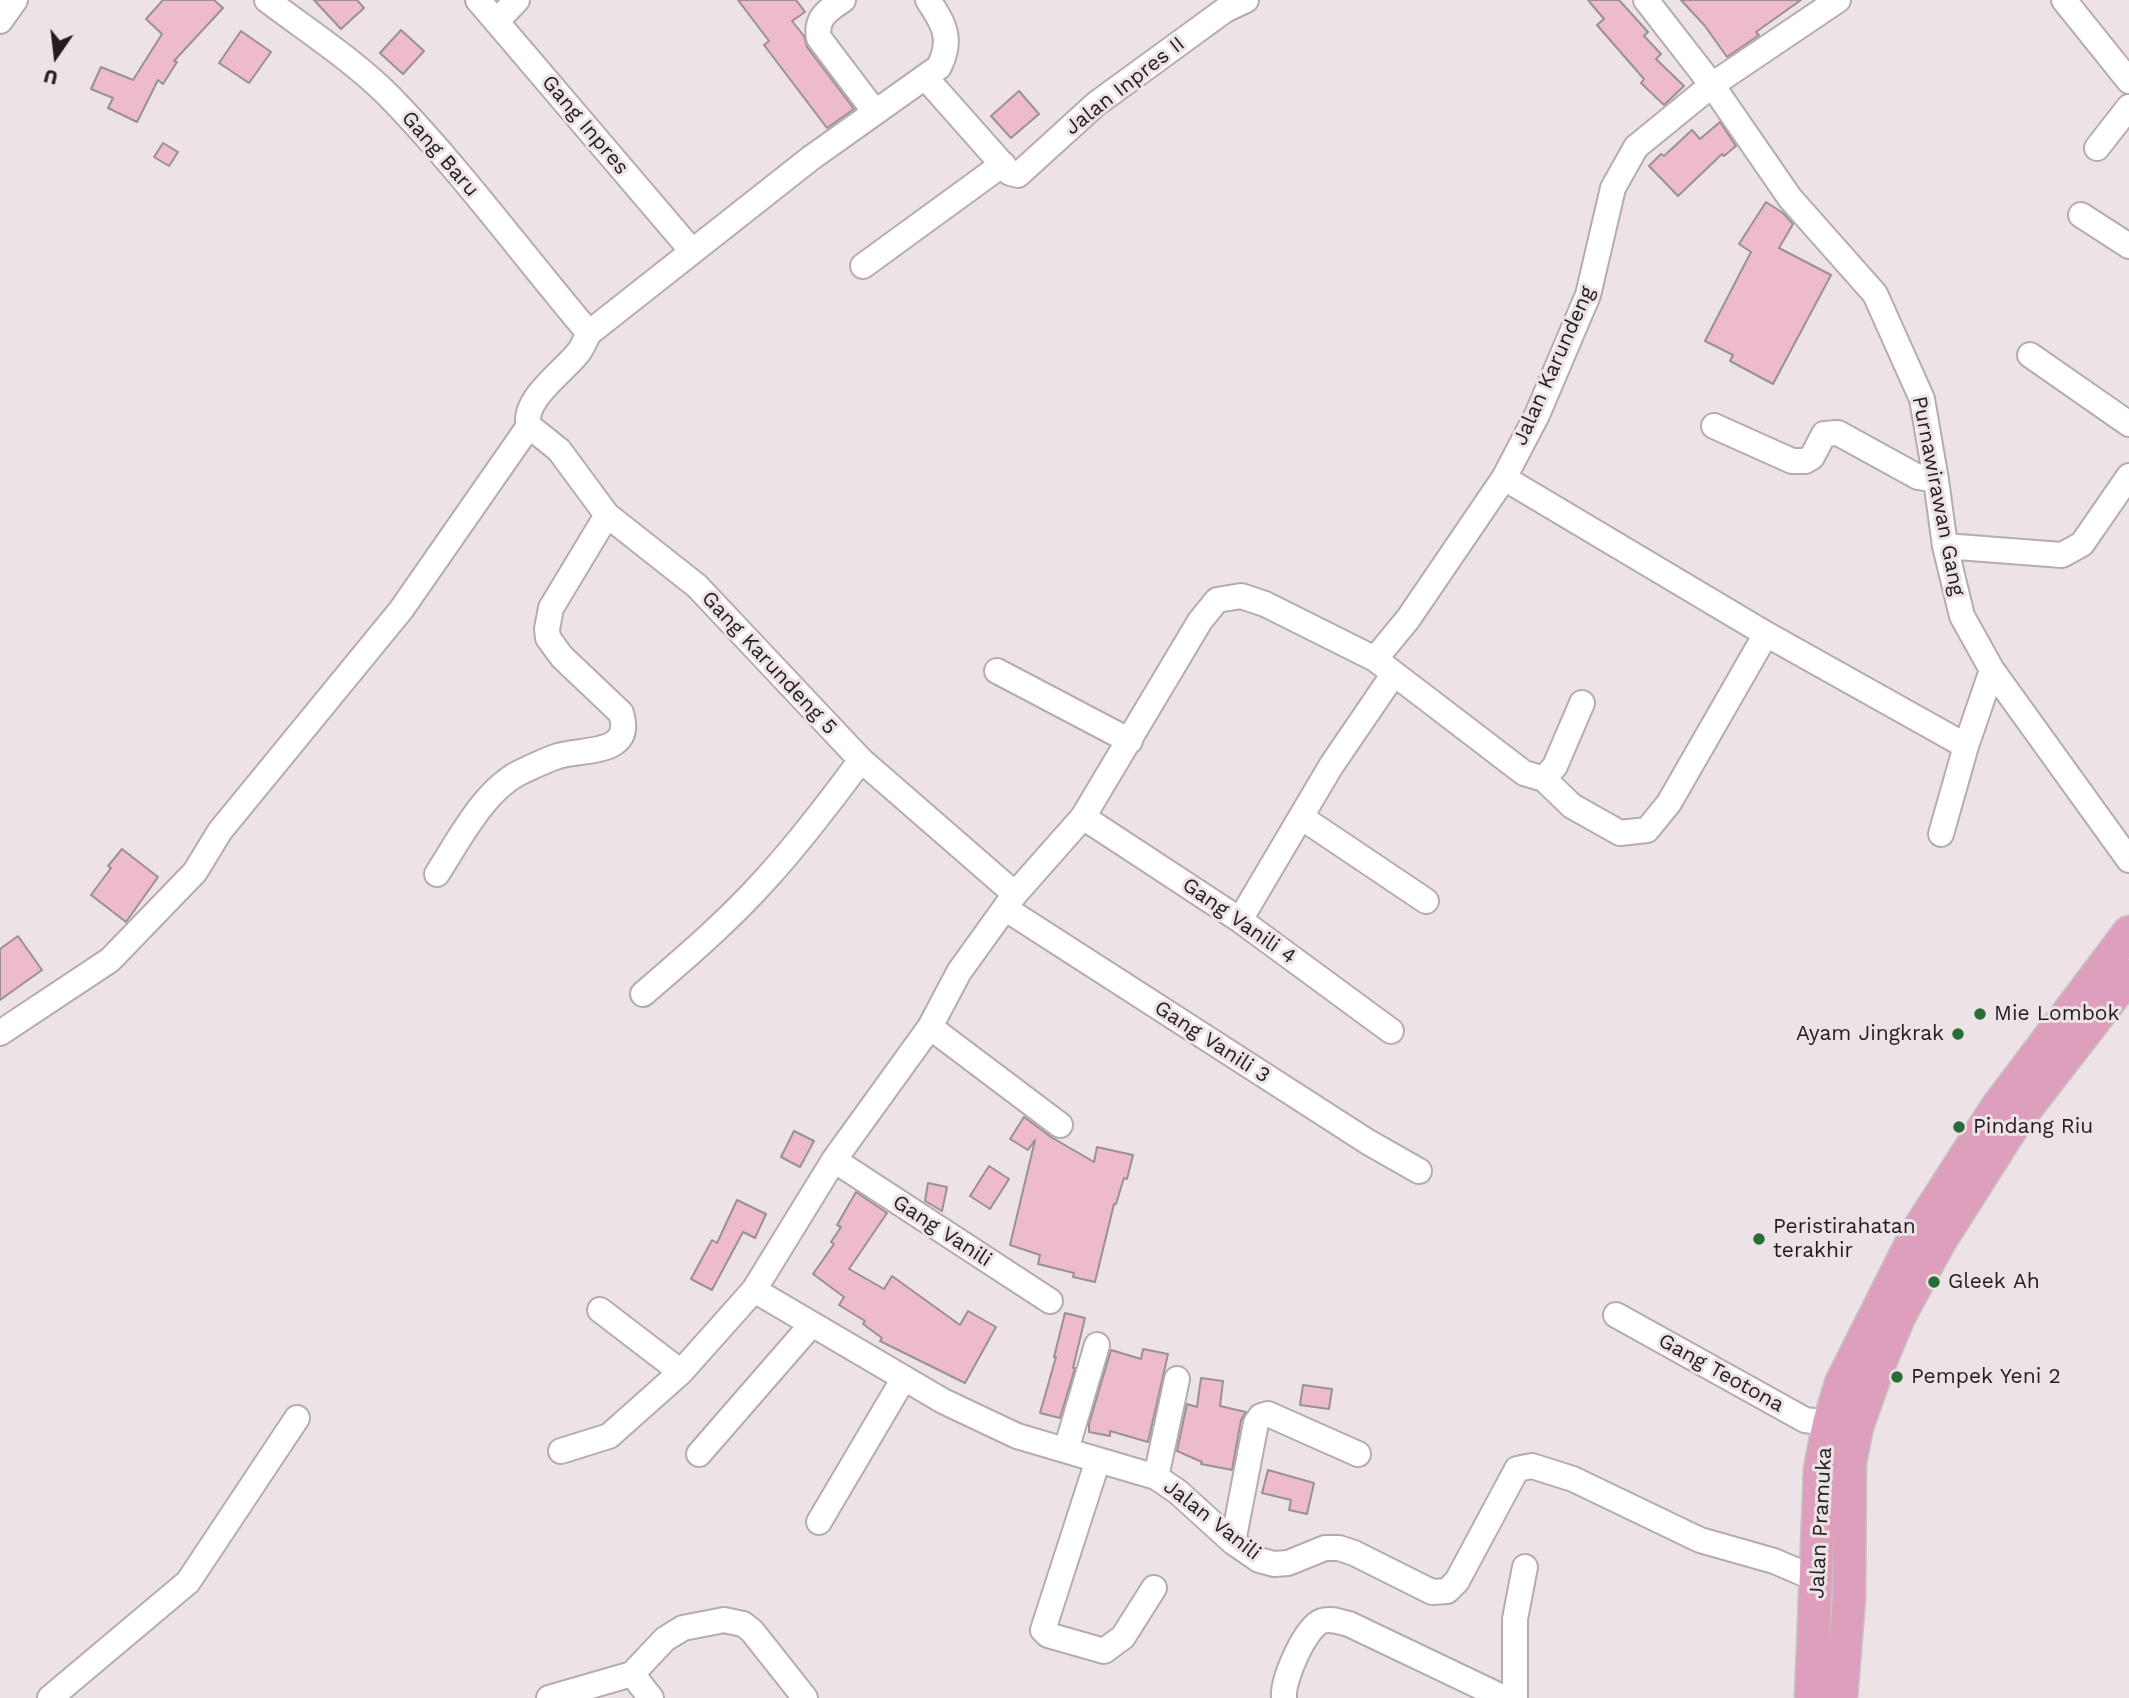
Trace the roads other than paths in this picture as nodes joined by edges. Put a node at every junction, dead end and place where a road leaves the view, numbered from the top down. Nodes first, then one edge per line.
1 (15, 0) edge
2 (267, 0) edge
3 (478, 0) edge
4 (517, 0) edge
5 (843, 0) edge
6 (928, 0) edge
7 (1646, 0) edge
8 (1838, 0) edge
9 (2064, 0) edge
10 (1229, 3) edge
11 (0, 20) edge
12 (497, 21) junction
13 (926, 77) junction
14 (2129, 81) edge
15 (1712, 85) junction
16 (2129, 107) edge
17 (875, 111) junction
18 (2097, 148) dead end
19 (1003, 164) junction
20 (2081, 215) dead end
21 (2129, 246) edge
22 (692, 251) junction
23 (863, 266) dead end
24 (589, 333) junction
25 (2030, 355) dead end
26 (2129, 424) edge
27 (529, 426) junction
28 (1714, 426) dead end
29 (2129, 476) edge
30 (1504, 478) junction
31 (1936, 480) junction
32 (607, 514) junction
33 (1945, 546) junction
34 (1766, 634) junction
35 (1384, 667) junction
36 (1992, 670) junction
37 (996, 671) dead end
38 (1582, 703) dead end
39 (1130, 741) junction
40 (1966, 746) junction
41 (861, 760) junction
42 (1544, 779) junction
43 (1083, 817) junction
44 (1301, 817) junction
45 (1941, 834) dead end
46 (2129, 860) edge
47 (437, 874) dead end
48 (1426, 901) dead end
49 (1011, 902) junction
50 (1240, 920) junction
51 (2129, 932) edge
52 (2129, 976) edge
53 (643, 994) dead end
54 (930, 1027) junction
55 (1391, 1031) dead end
56 (0, 1033) edge
57 (1060, 1125) dead end
58 (834, 1160) junction
59 (1419, 1171) dead end
60 (1929, 1236) junction
61 (754, 1290) junction
62 (1050, 1301) dead end
63 (600, 1310) dead end
64 (1616, 1315) dead end
65 (812, 1324) junction
66 (1097, 1345) dead end
67 (681, 1372) junction
68 (904, 1378) junction
69 (1177, 1378) dead end
70 (297, 1418) dead end
71 (1829, 1423) junction
72 (1066, 1450) junction
73 (561, 1451) dead end
74 (699, 1454) dead end
75 (1358, 1454) dead end
76 (1098, 1460) junction
77 (1156, 1477) junction
78 (819, 1522) dead end
79 (1233, 1542) junction
80 (1525, 1567) dead end
81 (1816, 1579) junction
82 (1154, 1588) dead end
83 (632, 1674) junction
84 (50, 1698) edge
85 (549, 1698) edge
86 (651, 1698) edge
87 (805, 1698) edge
88 (1284, 1698) edge
89 (1504, 1698) edge
90 (1515, 1698) edge
91 (1811, 1698) edge
92 (1841, 1698) edge

1 - 11 street
2 - 24 street, Gang Baru
3 - 12 street, Gang Inpres
4 - 12 street
5 - 17 street
6 - 13 street
7 - 15 street, Purnawirawan Gang
8 - 15 street, Jalan Karundeng
9 - 14 street
10 - 19 street, Jalan Inpres II
12 - 22 street, Gang Inpres
13 - 17 street
13 - 19 street
15 - 30 street, Jalan Karundeng
15 - 31 street, Purnawirawan Gang
16 - 18 street
17 - 22 street
19 - 23 street
20 - 21 street
22 - 24 street
24 - 27 street
25 - 26 street
27 - 32 street, Gang Karundeng 5
27 - 56 street
28 - 31 street
29 - 33 street
30 - 34 street
30 - 35 street, Jalan Karundeng
31 - 33 street, Purnawirawan Gang
32 - 41 street, Gang Karundeng 5
32 - 47 street
33 - 36 street, Purnawirawan Gang
34 - 40 street
34 - 42 street
35 - 39 street
35 - 42 street
35 - 44 street, Jalan Karundeng
36 - 40 street
36 - 46 street, Purnawirawan Gang
37 - 39 street
38 - 42 street
39 - 43 street
40 - 45 street
41 - 49 street, Gang Karundeng 5
41 - 53 street
43 - 49 street
43 - 50 street, Gang Vanili 4
44 - 48 street
44 - 50 street, Jalan Karundeng
49 - 54 street
49 - 59 street, Gang Vanili 3
50 - 55 street, Gang Vanili 4
51 - 60 main road, Jalan Pramuka
52 - 60 main road, Jalan Pramuka
54 - 57 street
54 - 58 street
58 - 61 street
58 - 62 street, Gang Vanili
60 - 71 main road, Jalan Pramuka
60 - 92 main road, Jalan Pramuka
61 - 65 street, Jalan Vanili
61 - 67 street
63 - 67 street
64 - 71 street, Gang Teotona
65 - 68 street, Jalan Vanili
65 - 74 street
66 - 72 street
67 - 73 street
68 - 72 street, Jalan Vanili
68 - 78 street
69 - 77 street
70 - 84 street
71 - 81 main road, Jalan Pramuka
72 - 76 street, Jalan Vanili
75 - 79 street
76 - 77 street, Jalan Vanili
76 - 82 street
77 - 79 street, Jalan Vanili
79 - 81 street, Jalan Vanili
80 - 90 street
81 - 91 main road, Jalan Pramuka
83 - 85 street
83 - 86 street
83 - 87 street
88 - 89 street

